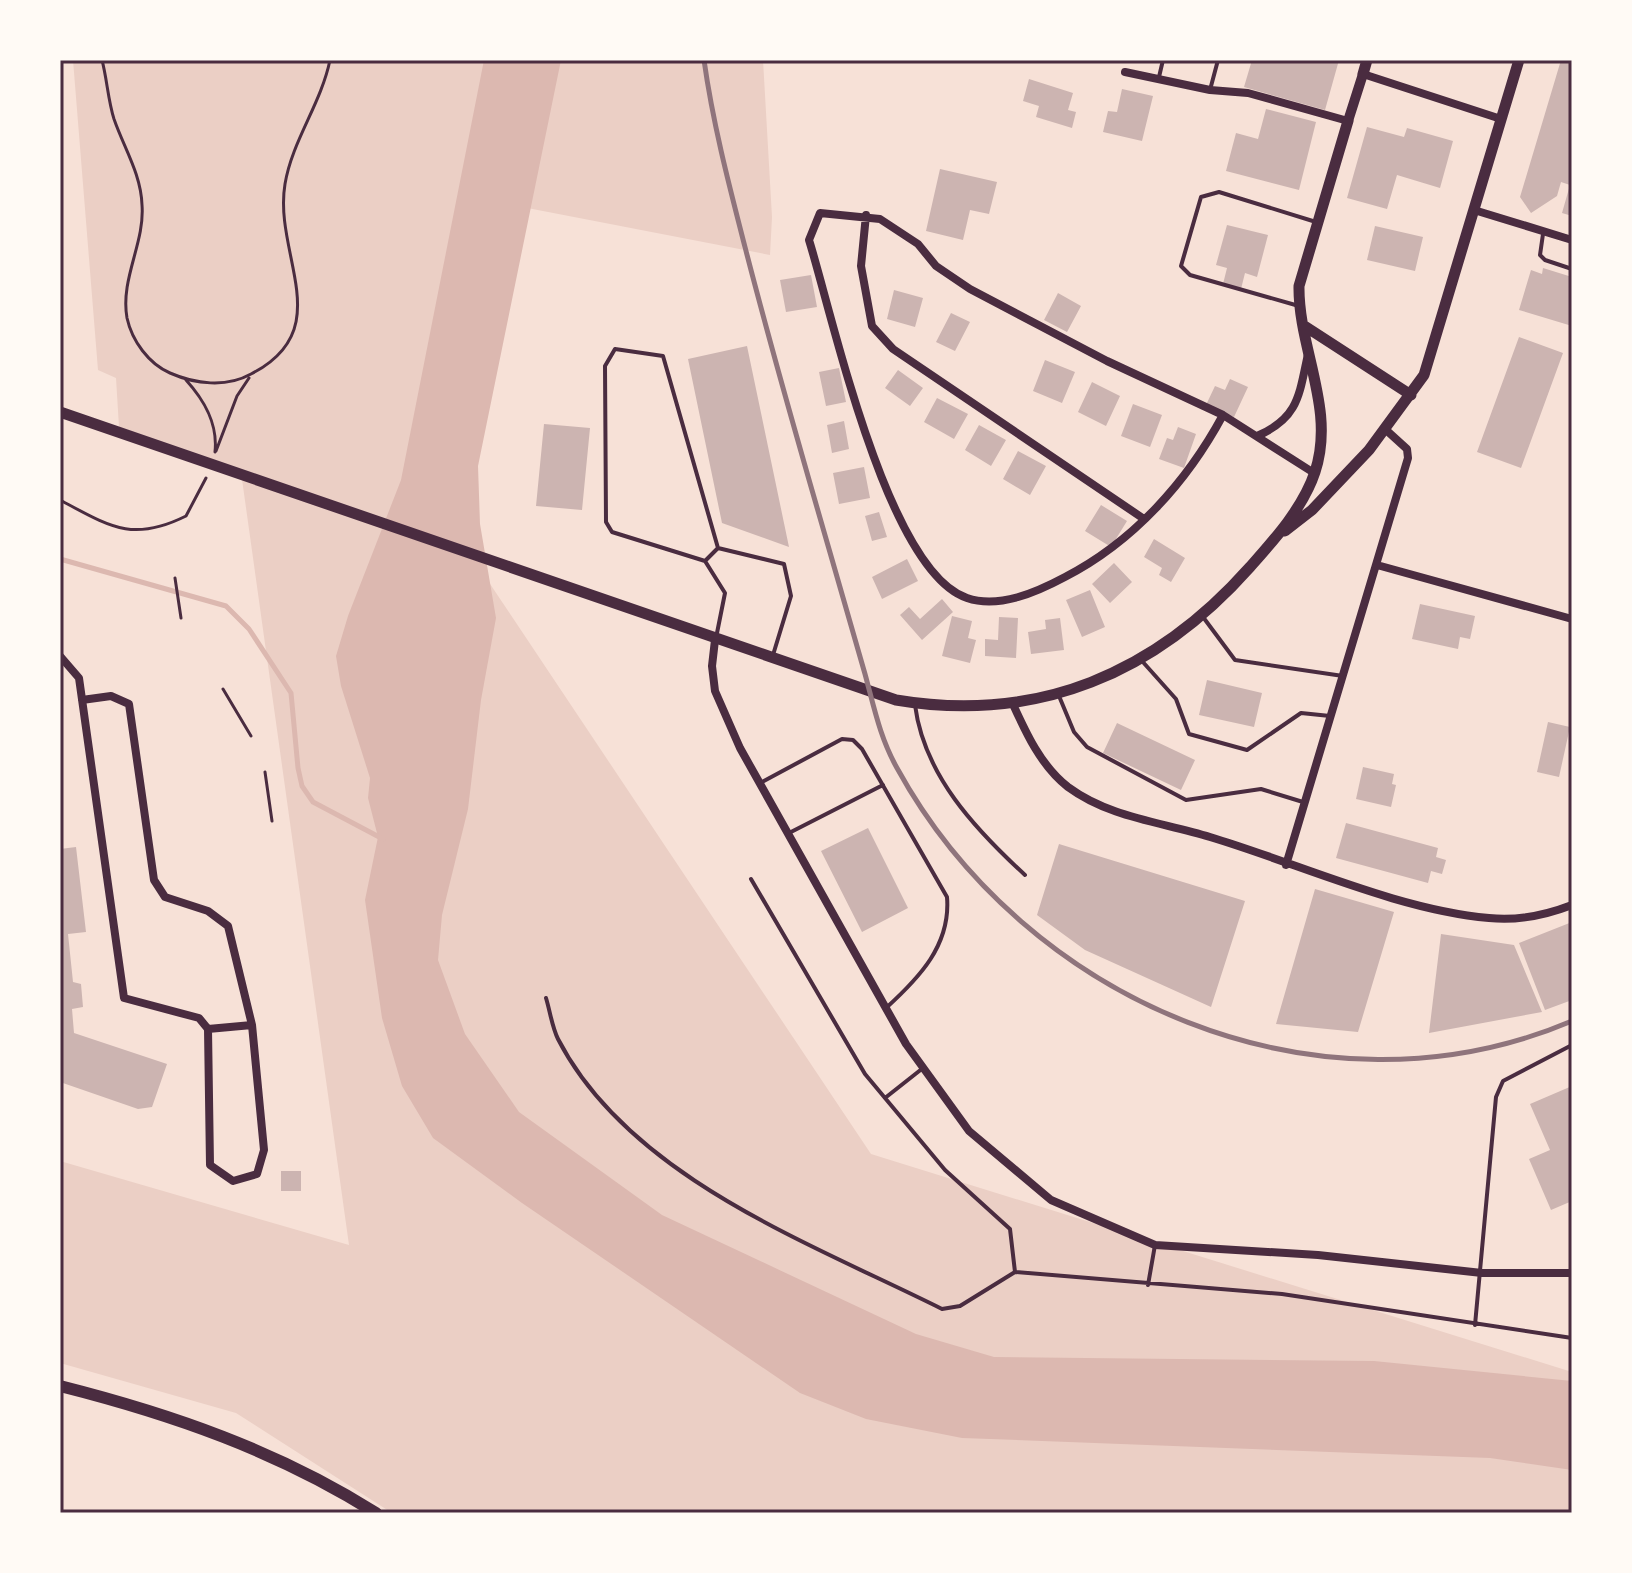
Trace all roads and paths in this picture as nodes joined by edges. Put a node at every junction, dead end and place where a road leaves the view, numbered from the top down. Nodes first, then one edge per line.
1 (102, 60) edge
2 (330, 60) edge
3 (1163, 60) edge
4 (1218, 60) edge
5 (1367, 60) edge
6 (1519, 60) edge
7 (1125, 72) dead end
8 (1363, 74) junction
9 (1158, 80) junction
10 (1210, 90) junction
11 (1501, 119) junction
12 (1348, 121) junction
13 (1474, 210) junction
14 (866, 215) junction
15 (1316, 222) junction
16 (1543, 232) junction
17 (1572, 240) edge
18 (1572, 269) edge
19 (1299, 306) junction
20 (1303, 325) junction
21 (1309, 345) junction
22 (251, 375) junction
23 (186, 380) junction
24 (1411, 395) junction
25 (60, 412) edge
26 (1223, 415) junction
27 (1385, 429) junction
28 (1257, 436) junction
29 (209, 470) dead end
30 (1314, 473) junction
31 (60, 500) edge
32 (1144, 519) junction
33 (1278, 536) junction
34 (718, 548) junction
35 (705, 561) junction
36 (1377, 565) junction
37 (175, 578) dead end
38 (1201, 615) junction
39 (181, 618) dead end
40 (1572, 619) edge
41 (715, 640) junction
42 (60, 656) edge
43 (772, 659) junction
44 (1141, 659) junction
45 (1344, 676) junction
46 (223, 689) dead end
47 (1058, 694) junction
48 (82, 700) junction
49 (1012, 702) junction
50 (914, 703) junction
51 (1331, 716) junction
52 (251, 736) dead end
53 (265, 772) dead end
54 (760, 783) junction
55 (883, 785) junction
56 (1305, 803) junction
57 (272, 821) dead end
58 (788, 834) junction
59 (1286, 865) junction
60 (1025, 875) dead end
61 (751, 879) dead end
62 (1572, 905) edge
63 (546, 998) dead end
64 (885, 1008) junction
65 (252, 1025) junction
66 (208, 1029) junction
67 (1572, 1045) edge
68 (923, 1068) junction
69 (885, 1098) junction
70 (1155, 1245) junction
71 (1015, 1272) junction
72 (1482, 1273) junction
73 (1572, 1273) edge
74 (1148, 1285) junction
75 (1475, 1325) junction
76 (1572, 1338) edge
77 (60, 1386) edge
78 (376, 1513) edge

1 - 23 path
2 - 22 path
3 - 9 lane
4 - 10 lane
5 - 8 main road
6 - 11 main road
7 - 9 street
8 - 11 street
8 - 12 street
9 - 10 street
10 - 12 street
11 - 13 main road
12 - 15 main road
13 - 16 street
13 - 24 main road
14 - 26 street
14 - 32 street
14 - 32 street
15 - 19 main road
15 - 19 lane
16 - 17 street
16 - 18 lane
19 - 20 main road
20 - 21 main road
20 - 24 main road
21 - 28 street
21 - 30 main road
22 - 23 path
22 - 23 path
24 - 27 main road
25 - 41 main road
26 - 28 street
26 - 32 street
27 - 33 main road
27 - 36 street
28 - 30 street
29 - 31 path
30 - 33 main road
33 - 38 main road
34 - 35 lane
34 - 35 lane
34 - 43 lane
35 - 41 lane
36 - 40 street
36 - 45 street
37 - 39 path
38 - 44 main road
38 - 45 lane
41 - 43 main road
41 - 54 street
42 - 48 street
43 - 50 main road
44 - 47 main road
44 - 51 lane
45 - 51 street
46 - 52 path
47 - 49 main road
47 - 56 lane
48 - 65 street
48 - 66 street
49 - 50 main road
49 - 59 street
50 - 60 lane
51 - 56 street
53 - 57 path
54 - 55 lane
54 - 58 street
55 - 58 lane
55 - 64 lane
56 - 59 street
58 - 64 street
59 - 62 street
61 - 69 lane
63 - 71 lane
64 - 68 street
65 - 66 street
65 - 66 street
67 - 72 lane
68 - 69 lane
68 - 70 street
69 - 71 lane
70 - 72 street
70 - 74 lane
71 - 74 lane
72 - 73 street
72 - 75 lane
74 - 75 lane
75 - 76 lane
77 - 78 main road

